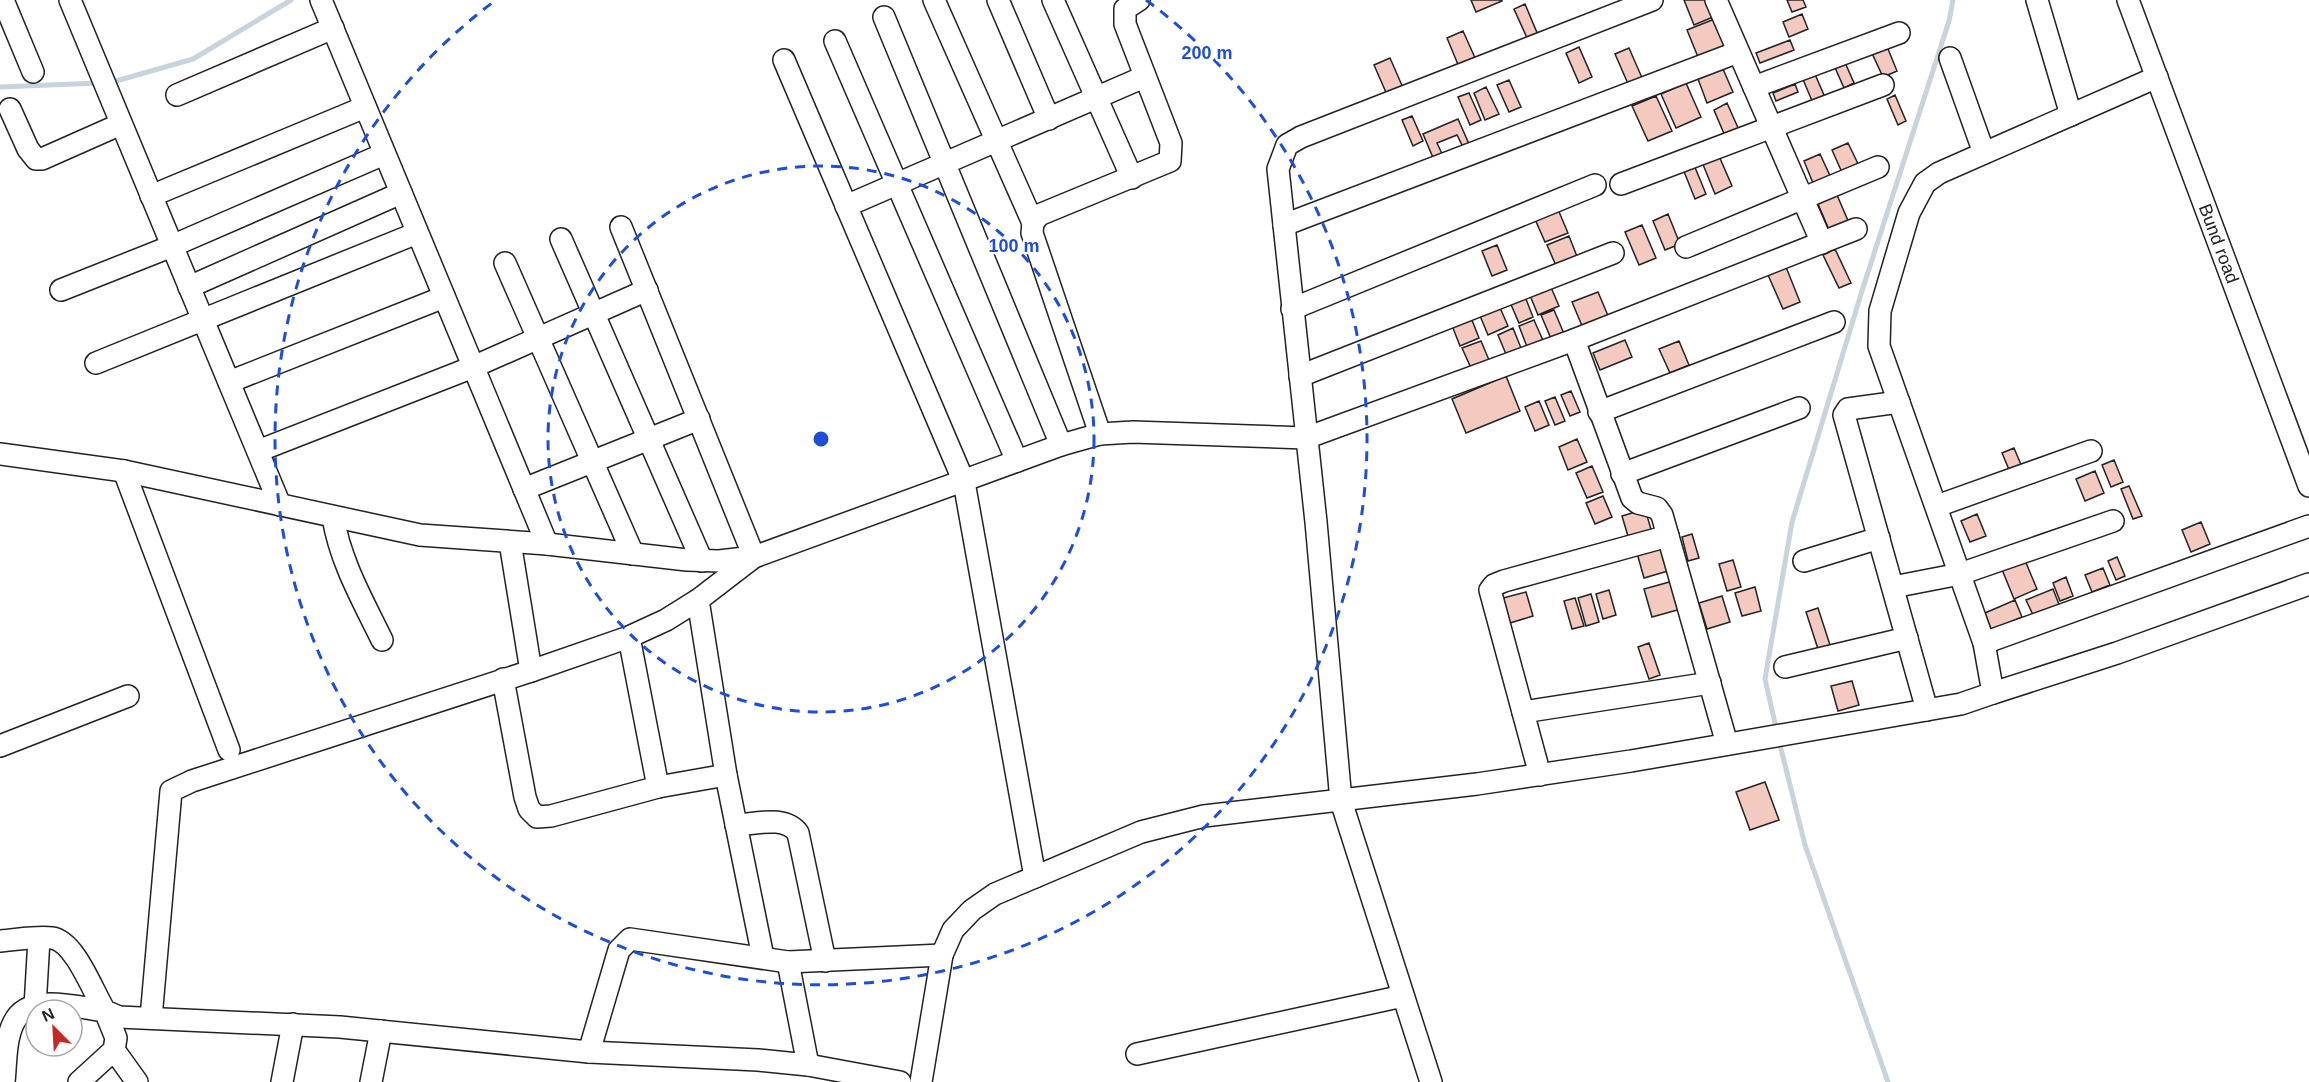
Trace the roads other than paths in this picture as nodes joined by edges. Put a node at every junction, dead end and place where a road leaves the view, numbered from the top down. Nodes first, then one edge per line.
1 (3, 0) edge
2 (70, 0) edge
3 (934, 0) edge
4 (998, 0) edge
5 (1053, 0) edge
6 (1139, 0) edge
7 (1652, 0) edge
8 (1716, 0) edge
9 (2037, 0) edge
10 (2128, 0) edge
11 (322, 3) edge
12 (884, 17) dead end
13 (333, 28) junction
14 (1899, 33) dead end
15 (835, 41) dead end
16 (1738, 52) junction
17 (1950, 58) dead end
18 (784, 60) dead end
19 (33, 72) dead end
20 (2157, 77) junction
21 (1144, 78) junction
22 (1883, 85) dead end
23 (1754, 87) junction
24 (177, 95) dead end
25 (1096, 99) junction
26 (364, 107) junction
27 (10, 109) dead end
28 (2071, 115) junction
29 (1049, 119) junction
30 (121, 124) junction
31 (1772, 128) junction
32 (997, 141) junction
33 (1984, 153) junction
34 (384, 154) junction
35 (943, 165) junction
36 (1878, 167) dead end
37 (1132, 178) junction
38 (896, 184) junction
39 (1621, 184) dead end
40 (1595, 185) dead end
41 (401, 193) junction
42 (151, 196) junction
43 (1803, 198) junction
44 (846, 206) junction
45 (1033, 223) junction
46 (1284, 225) junction
47 (621, 227) dead end
48 (1856, 229) dead end
49 (417, 233) junction
50 (561, 239) dead end
51 (1822, 243) junction
52 (172, 246) junction
53 (1686, 247) dead end
54 (1613, 253) dead end
55 (505, 263) dead end
56 (189, 287) junction
57 (61, 290) dead end
58 (647, 290) junction
59 (444, 297) junction
60 (1293, 309) junction
61 (594, 314) junction
62 (203, 319) junction
63 (1834, 322) dead end
64 (538, 338) junction
65 (1574, 340) junction
66 (96, 363) dead end
67 (473, 367) junction
68 (1300, 376) junction
69 (229, 382) junction
70 (1899, 402) junction
71 (1799, 408) dead end
72 (1599, 412) junction
73 (699, 419) junction
74 (1100, 434) junction
75 (1306, 438) junction
76 (650, 440) junction
77 (1061, 445) junction
78 (258, 451) junction
79 (2091, 451) dead end
80 (0, 454) edge
81 (1017, 461) junction
82 (593, 464) junction
83 (124, 471) junction
84 (1622, 474) junction
85 (964, 482) junction
86 (2309, 486) edge
87 (524, 489) junction
88 (280, 505) junction
89 (1937, 506) junction
90 (333, 517) junction
91 (2113, 521) dead end
92 (2309, 526) edge
93 (1668, 536) junction
94 (1879, 538) junction
95 (510, 542) junction
96 (547, 544) junction
97 (633, 554) junction
98 (754, 557) junction
99 (702, 561) junction
100 (1804, 561) dead end
101 (1960, 574) junction
102 (2309, 584) edge
103 (1893, 587) junction
104 (698, 600) junction
105 (628, 637) junction
106 (1907, 638) junction
107 (382, 640) dead end
108 (1984, 643) junction
109 (1785, 667) dead end
110 (531, 671) junction
111 (503, 679) junction
112 (1710, 683) junction
113 (1993, 693) junction
114 (128, 696) dead end
115 (1927, 710) junction
116 (1523, 712) junction
117 (1727, 744) junction
118 (0, 747) edge
119 (230, 750) dead end
120 (726, 775) junction
121 (1540, 775) junction
122 (658, 787) junction
123 (1341, 801) junction
124 (736, 825) junction
125 (1035, 877) junction
126 (39, 939) junction
127 (0, 941) edge
128 (942, 955) junction
129 (763, 957) junction
130 (825, 961) junction
131 (788, 962) junction
132 (1403, 996) junction
133 (36, 998) edge
134 (84, 1008) edge
135 (105, 1011) junction
136 (24, 1012) edge
137 (151, 1018) junction
138 (293, 1024) junction
139 (381, 1031) junction
140 (114, 1050) junction
141 (589, 1052) junction
142 (1137, 1054) dead end
143 (808, 1065) junction
144 (4, 1082) edge
145 (79, 1082) edge
146 (137, 1082) edge
147 (282, 1082) edge
148 (371, 1082) edge
149 (900, 1082) edge
150 (921, 1082) edge
151 (1431, 1082) edge

1 - 19 street
2 - 30 street
3 - 32 street
4 - 29 street
5 - 25 street
6 - 21 street
7 - 46 street
8 - 16 street
9 - 28 street
10 - 20 street, Bund road
11 - 13 street
12 - 35 street
13 - 24 street
13 - 26 street
14 - 23 street
15 - 38 street
16 - 23 street
16 - 46 street
17 - 33 street
18 - 44 street
20 - 28 street
20 - 86 street, Bund road
21 - 25 street
21 - 37 street
22 - 31 street
23 - 31 street
25 - 29 street
25 - 37 street
26 - 34 street
26 - 42 street
27 - 30 street
28 - 33 street
29 - 32 street
30 - 42 street
31 - 39 street
31 - 43 street
32 - 35 street
32 - 45 street
33 - 70 street
34 - 41 street
34 - 52 street
35 - 38 street
35 - 77 street
36 - 43 street
37 - 45 street
38 - 44 street
38 - 81 street
40 - 60 street
41 - 49 street
41 - 56 street
42 - 52 street
43 - 51 street
43 - 53 street
44 - 85 street
45 - 74 street
46 - 60 street
47 - 58 street
48 - 51 street
49 - 59 street
49 - 62 street
50 - 61 street
51 - 65 street
52 - 56 street
52 - 57 street
54 - 68 street
55 - 64 street
56 - 62 street
58 - 61 street
58 - 73 street
59 - 67 street
59 - 69 street
60 - 68 street
61 - 64 street
61 - 76 street
62 - 66 street
62 - 69 street
63 - 72 street
64 - 67 street
64 - 82 street
65 - 72 street
65 - 75 street
67 - 78 street
67 - 87 street
68 - 75 street
69 - 78 street
70 - 89 street
70 - 94 street
71 - 84 street
72 - 84 street
73 - 76 street
73 - 98 street
74 - 75 street
74 - 77 street
75 - 123 street
76 - 82 street
76 - 99 street
77 - 81 street
78 - 88 street
79 - 89 street
80 - 83 street
81 - 85 street
82 - 87 street
82 - 97 street
83 - 88 street
83 - 119 street
84 - 93 street
85 - 98 street
85 - 125 street
87 - 96 street
88 - 90 street
89 - 101 street
90 - 95 street
90 - 107 street
91 - 101 street
92 - 108 street
93 - 112 street
93 - 116 street
94 - 100 street
94 - 103 street
95 - 96 street
95 - 110 street
96 - 97 street
97 - 99 street
98 - 99 street
98 - 104 street
101 - 103 street
101 - 108 street
102 - 113 street
103 - 106 street
104 - 105 street
104 - 120 street
105 - 110 street
105 - 122 street
106 - 109 street
106 - 115 street
108 - 113 street
110 - 111 street
111 - 122 street
111 - 137 street
112 - 116 street
112 - 117 street
113 - 115 street
114 - 118 street
115 - 117 street
116 - 121 street
117 - 121 street
120 - 122 street
120 - 124 street
121 - 123 street
123 - 125 street
123 - 132 street
124 - 129 street
124 - 130 street
125 - 128 street
126 - 127 street
126 - 133 street
126 - 135 street
128 - 130 street
128 - 150 street
129 - 131 street
129 - 141 street
130 - 131 street
131 - 143 street
132 - 142 street
132 - 151 street
134 - 135 street
135 - 137 street
135 - 140 street
136 - 144 street
137 - 138 street
138 - 139 street
138 - 147 street
139 - 141 street
139 - 148 street
140 - 145 street
140 - 146 street
141 - 143 street
143 - 149 street

